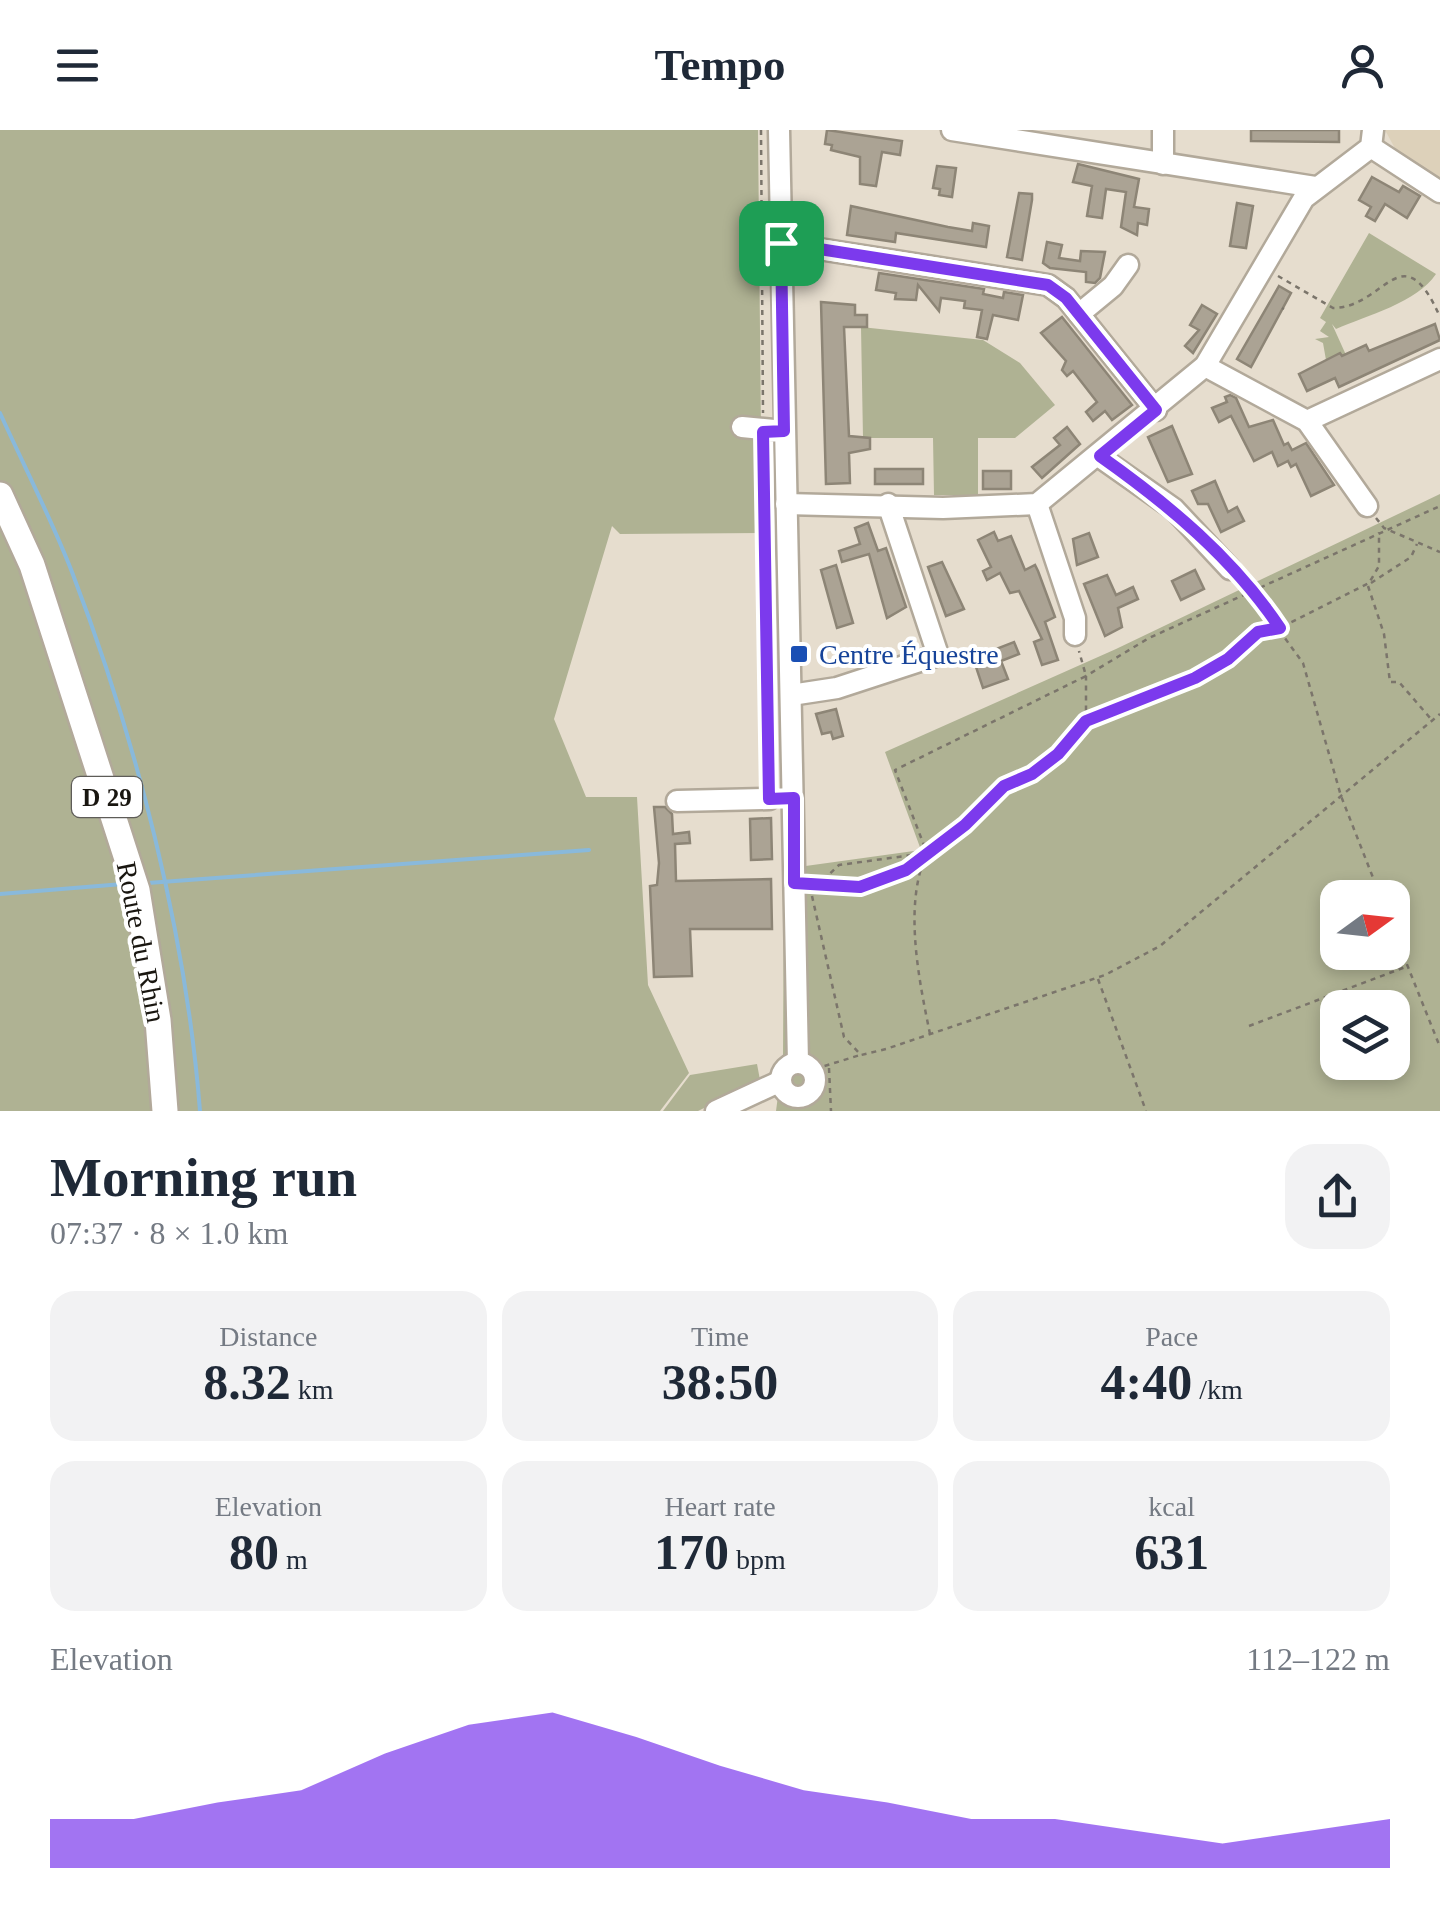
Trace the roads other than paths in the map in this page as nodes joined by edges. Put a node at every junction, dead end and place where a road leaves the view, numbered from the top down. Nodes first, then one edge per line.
1 (779, 130) edge
2 (952, 130) edge
3 (1163, 130) edge
4 (1372, 138) edge
5 (1162, 164) junction
6 (1316, 188) junction
7 (1440, 192) edge
8 (781, 243) junction
9 (1128, 265) dead end
10 (1080, 314) junction
11 (1440, 359) edge
12 (1205, 366) junction
13 (1156, 410) junction
14 (1307, 421) junction
15 (742, 427) dead end
16 (774, 431) junction
17 (1100, 456) junction
18 (0, 495) edge
19 (786, 504) junction
20 (888, 504) junction
21 (1037, 504) junction
22 (1367, 506) road end
23 (1230, 569) road end
24 (1075, 634) road end
25 (791, 695) junction
26 (769, 799) road end
27 (676, 801) dead end
28 (813, 1066) junction
29 (780, 1081) junction
30 (799, 1104) edge
31 (165, 1111) edge
32 (716, 1111) edge

1 - 8 street
2 - 5 street
3 - 5 street
4 - 6 street
4 - 7 street
5 - 6 street
6 - 12 street
8 - 10 street
8 - 16 street
9 - 10 street
10 - 13 street
11 - 14 street
12 - 13 street
12 - 14 street
13 - 17 street
14 - 22 street
15 - 16 street
16 - 19 street
17 - 21 street
17 - 23 street
18 - 31 main road, Route du Rhin / D 29
19 - 20 street
19 - 25 street
20 - 21 street
20 - 25 street
21 - 24 street
25 - 28 street
26 - 27 street
28 - 29 street
28 - 30 street
29 - 30 street
29 - 32 street

